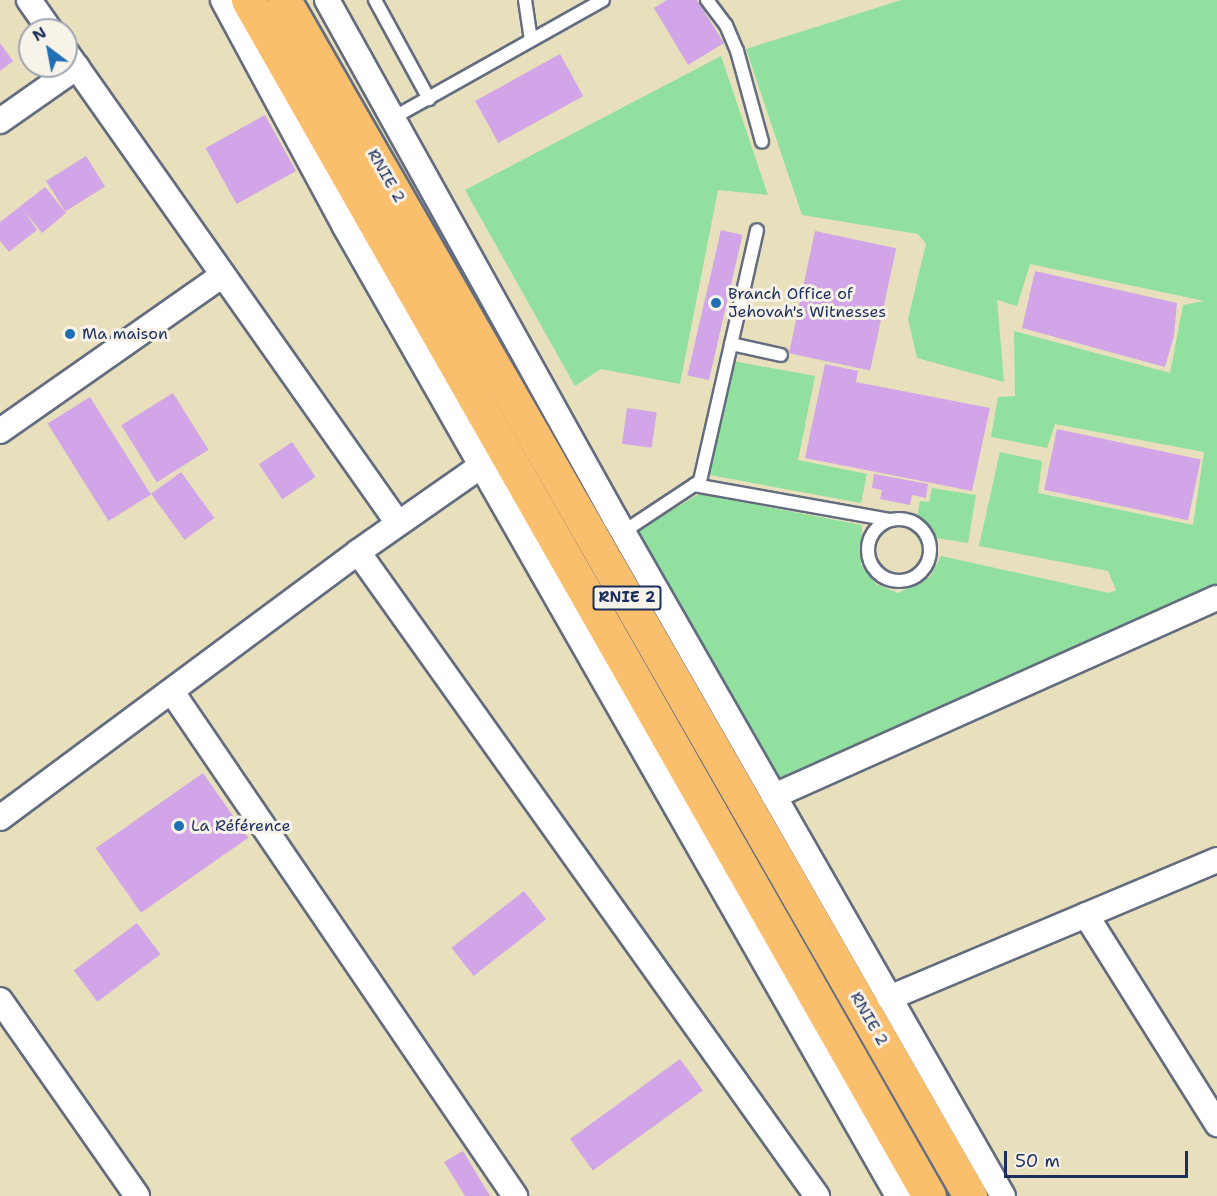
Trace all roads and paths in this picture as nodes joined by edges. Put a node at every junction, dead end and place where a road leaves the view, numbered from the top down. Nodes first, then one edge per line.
1 (29, 0) edge
2 (223, 0) edge
3 (248, 0) edge
4 (284, 0) edge
5 (327, 0) edge
6 (375, 0) edge
7 (525, 0) edge
8 (603, 0) edge
9 (707, 0) edge
10 (42, 18) edge
11 (531, 40) junction
12 (78, 70) edge
13 (50, 78) edge
14 (429, 99) junction
15 (391, 119) junction
16 (0, 121) edge
17 (762, 142) dead end
18 (757, 230) dead end
19 (223, 275) junction
20 (731, 344) junction
21 (781, 355) dead end
22 (0, 431) edge
23 (491, 459) junction
24 (694, 485) junction
25 (891, 520) junction
26 (398, 524) junction
27 (623, 532) junction
28 (358, 552) junction
29 (1217, 598) edge
30 (172, 692) junction
31 (774, 796) junction
32 (0, 818) edge
33 (1217, 860) edge
34 (1086, 915) junction
35 (889, 998) junction
36 (0, 1000) edge
37 (1217, 1124) edge
38 (137, 1196) edge
39 (515, 1196) edge
40 (817, 1196) edge
41 (898, 1196) edge
42 (929, 1196) edge
43 (970, 1196) edge
44 (1003, 1196) edge

1 - 10 street
2 - 23 street
3 - 23 highway, RNIE 2 / RNIE 2
4 - 43 highway, RNIE 2 / RNIE 2
5 - 15 street
6 - 14 lane
7 - 11 lane
8 - 11 lane
9 - 17 lane
11 - 14 lane
12 - 19 street
13 - 16 street
14 - 15 lane
15 - 27 street
18 - 20 lane
19 - 22 street
19 - 26 street
20 - 21 lane
20 - 24 lane
23 - 26 street
23 - 41 street
23 - 42 highway, RNIE 2 / RNIE 2
24 - 25 lane
24 - 27 lane
25 - 25 lane
26 - 28 street
27 - 31 street
28 - 30 street
28 - 40 street
29 - 31 street
30 - 32 street
30 - 39 street
31 - 35 street
33 - 34 street
34 - 35 street
34 - 37 street
35 - 44 street
36 - 38 street

